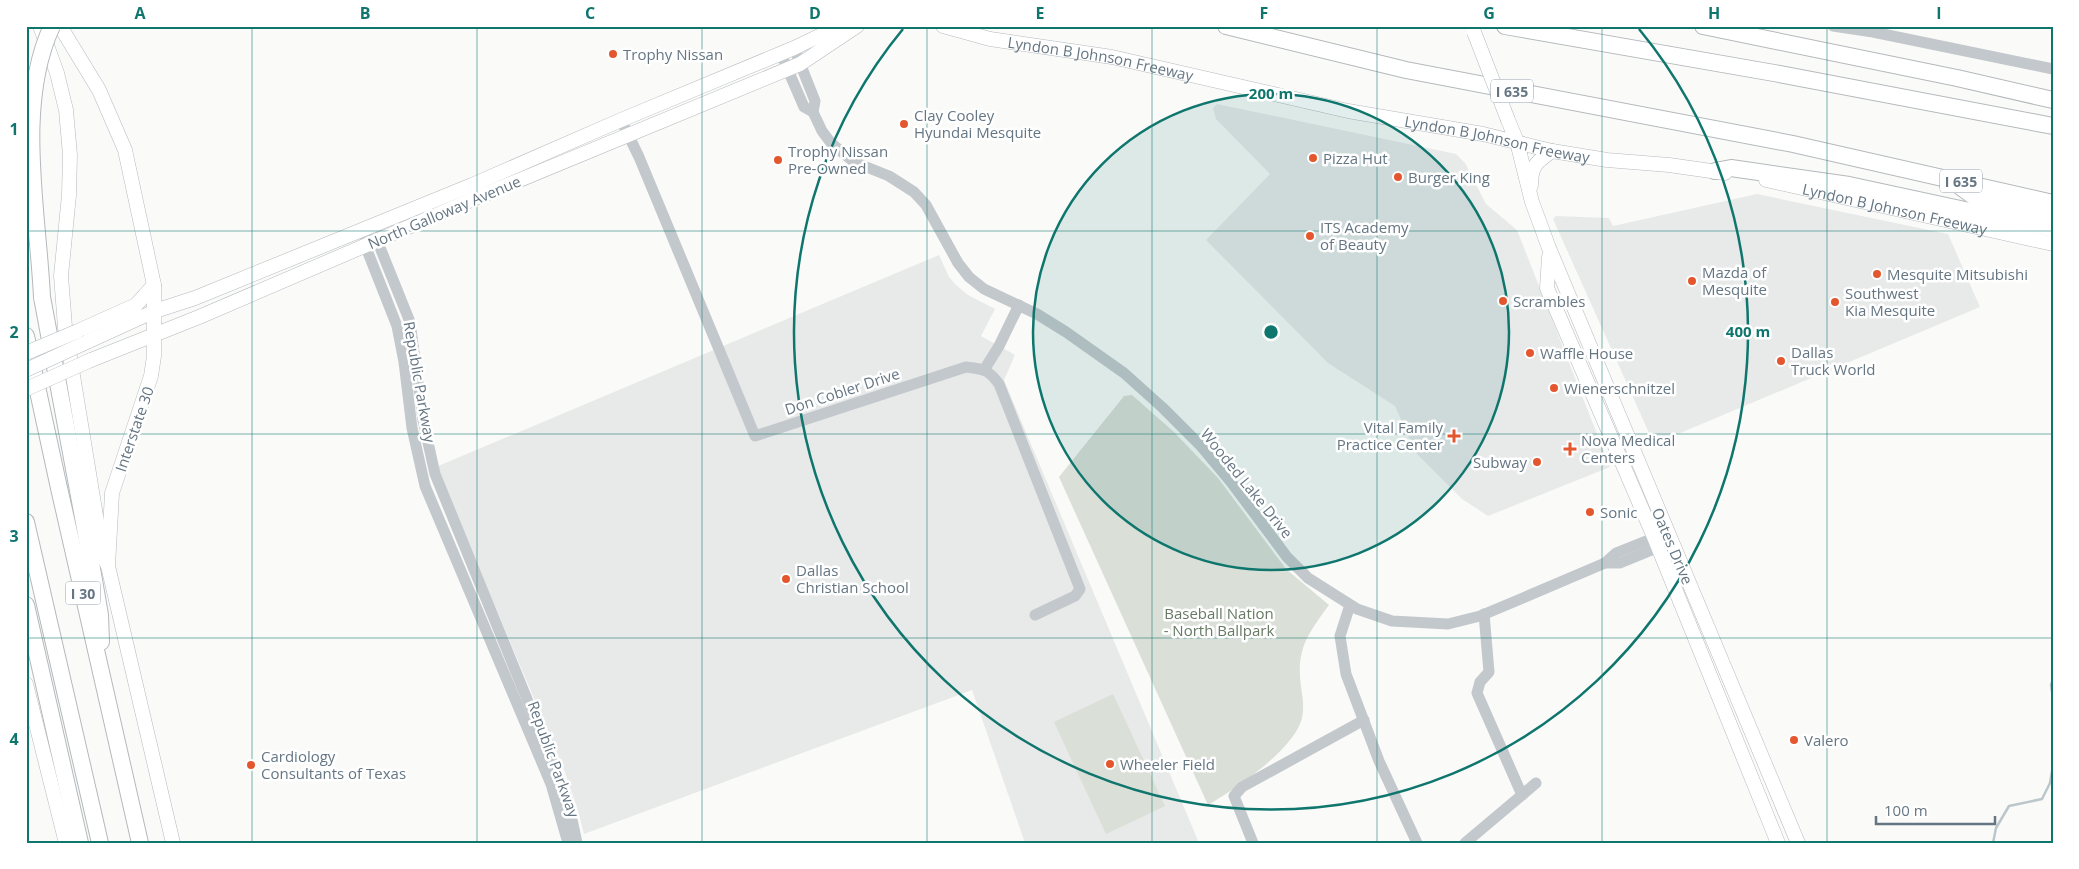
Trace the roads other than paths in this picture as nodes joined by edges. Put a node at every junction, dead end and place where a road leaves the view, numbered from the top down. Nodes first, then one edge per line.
1 (40, 26) edge
2 (840, 26) edge
3 (857, 26) edge
4 (944, 26) edge
5 (1472, 26) edge
6 (1505, 26) edge
7 (1703, 26) edge
8 (1834, 26) edge
9 (58, 27) edge
10 (1225, 27) edge
11 (794, 48) junction
12 (781, 54) junction
13 (793, 66) junction
14 (2053, 69) edge
15 (2053, 100) edge
16 (621, 120) junction
17 (2053, 126) edge
18 (629, 136) junction
19 (1517, 142) junction
20 (1552, 151) junction
21 (1715, 171) junction
22 (1950, 179) junction
23 (1532, 202) junction
24 (2053, 203) edge
25 (2053, 218) edge
26 (365, 228) junction
27 (2053, 229) edge
28 (371, 242) junction
29 (2053, 244) edge
30 (1549, 248) junction
31 (276, 266) junction
32 (282, 281) junction
33 (154, 284) junction
34 (1019, 306) junction
35 (155, 311) junction
36 (26, 322) edge
37 (154, 334) junction
38 (27, 344) edge
39 (404, 362) junction
40 (417, 362) junction
41 (26, 370) edge
42 (984, 370) junction
43 (26, 388) edge
44 (1610, 396) junction
45 (1595, 401) junction
46 (26, 522) edge
47 (1670, 537) junction
48 (1656, 542) junction
49 (108, 566) junction
50 (1350, 604) junction
51 (26, 605) edge
52 (1484, 614) junction
53 (1035, 615) dead end
54 (102, 677) junction
55 (26, 684) edge
56 (1364, 720) junction
57 (1536, 783) dead end
58 (1522, 795) junction
59 (66, 843) edge
60 (80, 843) edge
61 (100, 843) edge
62 (140, 843) edge
63 (173, 843) edge
64 (568, 843) edge
65 (577, 843) edge
66 (1253, 843) edge
67 (1417, 843) edge
68 (1466, 843) edge
69 (1778, 843) edge
70 (1798, 843) edge

1 - 49 main road
2 - 11 main road, North Galloway Avenue
3 - 13 main road, North Galloway Avenue
4 - 19 main road, Lyndon B Johnson Freeway
5 - 19 main road, Oates Drive, bridge
6 - 17 highway
7 - 15 highway
8 - 14 street
9 - 33 main road, Interstate 30
9 - 54 highway, bridge
10 - 22 highway, I 635
11 - 12 main road, North Galloway Avenue
11 - 13 street, Wooded Lake Drive
12 - 13 street, Wooded Lake Drive
12 - 16 main road, North Galloway Avenue
13 - 18 main road, North Galloway Avenue
13 - 34 street, Wooded Lake Drive
16 - 18 street, Don Cobler Drive
16 - 26 main road, North Galloway Avenue
18 - 28 main road, North Galloway Avenue
18 - 42 street, Don Cobler Drive
19 - 20 main road, Lyndon B Johnson Freeway
19 - 23 main road, Oates Drive
20 - 21 main road, Lyndon B Johnson Freeway
20 - 23 main road
21 - 27 highway
21 - 29 main road, Lyndon B Johnson Freeway
22 - 24 highway, I 635
22 - 25 highway
23 - 30 main road, Oates Drive
26 - 28 street, Republic Parkway
26 - 31 main road, North Galloway Avenue
28 - 32 main road, North Galloway Avenue
28 - 39 street, Republic Parkway
28 - 40 street, Republic Parkway
30 - 44 main road, Oates Drive
30 - 45 main road, Oates Drive
31 - 32 main road
31 - 35 main road, North Galloway Avenue
32 - 37 main road, North Galloway Avenue
33 - 35 main road, Interstate 30
33 - 38 main road, bridge
34 - 42 street
34 - 50 street, Wooded Lake Drive
35 - 37 main road, Interstate 30
35 - 41 main road, North Galloway Avenue, bridge
36 - 38 highway
37 - 43 main road, North Galloway Avenue, bridge
37 - 49 main road, Interstate 30
38 - 54 highway, I 30
39 - 40 street
39 - 64 street, Republic Parkway
40 - 65 street, Republic Parkway
42 - 53 street
44 - 45 main road
44 - 47 main road, Oates Drive
45 - 48 main road, Oates Drive
46 - 61 highway, I 30
47 - 48 street, Wooded Lake Drive
47 - 70 main road, Oates Drive
48 - 52 street, Wooded Lake Drive
48 - 69 main road, Oates Drive
49 - 63 main road, Interstate 30
50 - 52 street, Wooded Lake Drive
50 - 56 street
51 - 60 highway
52 - 58 street
54 - 62 highway, I 30
55 - 59 main road
56 - 66 street
56 - 67 street
57 - 58 street
58 - 68 street

